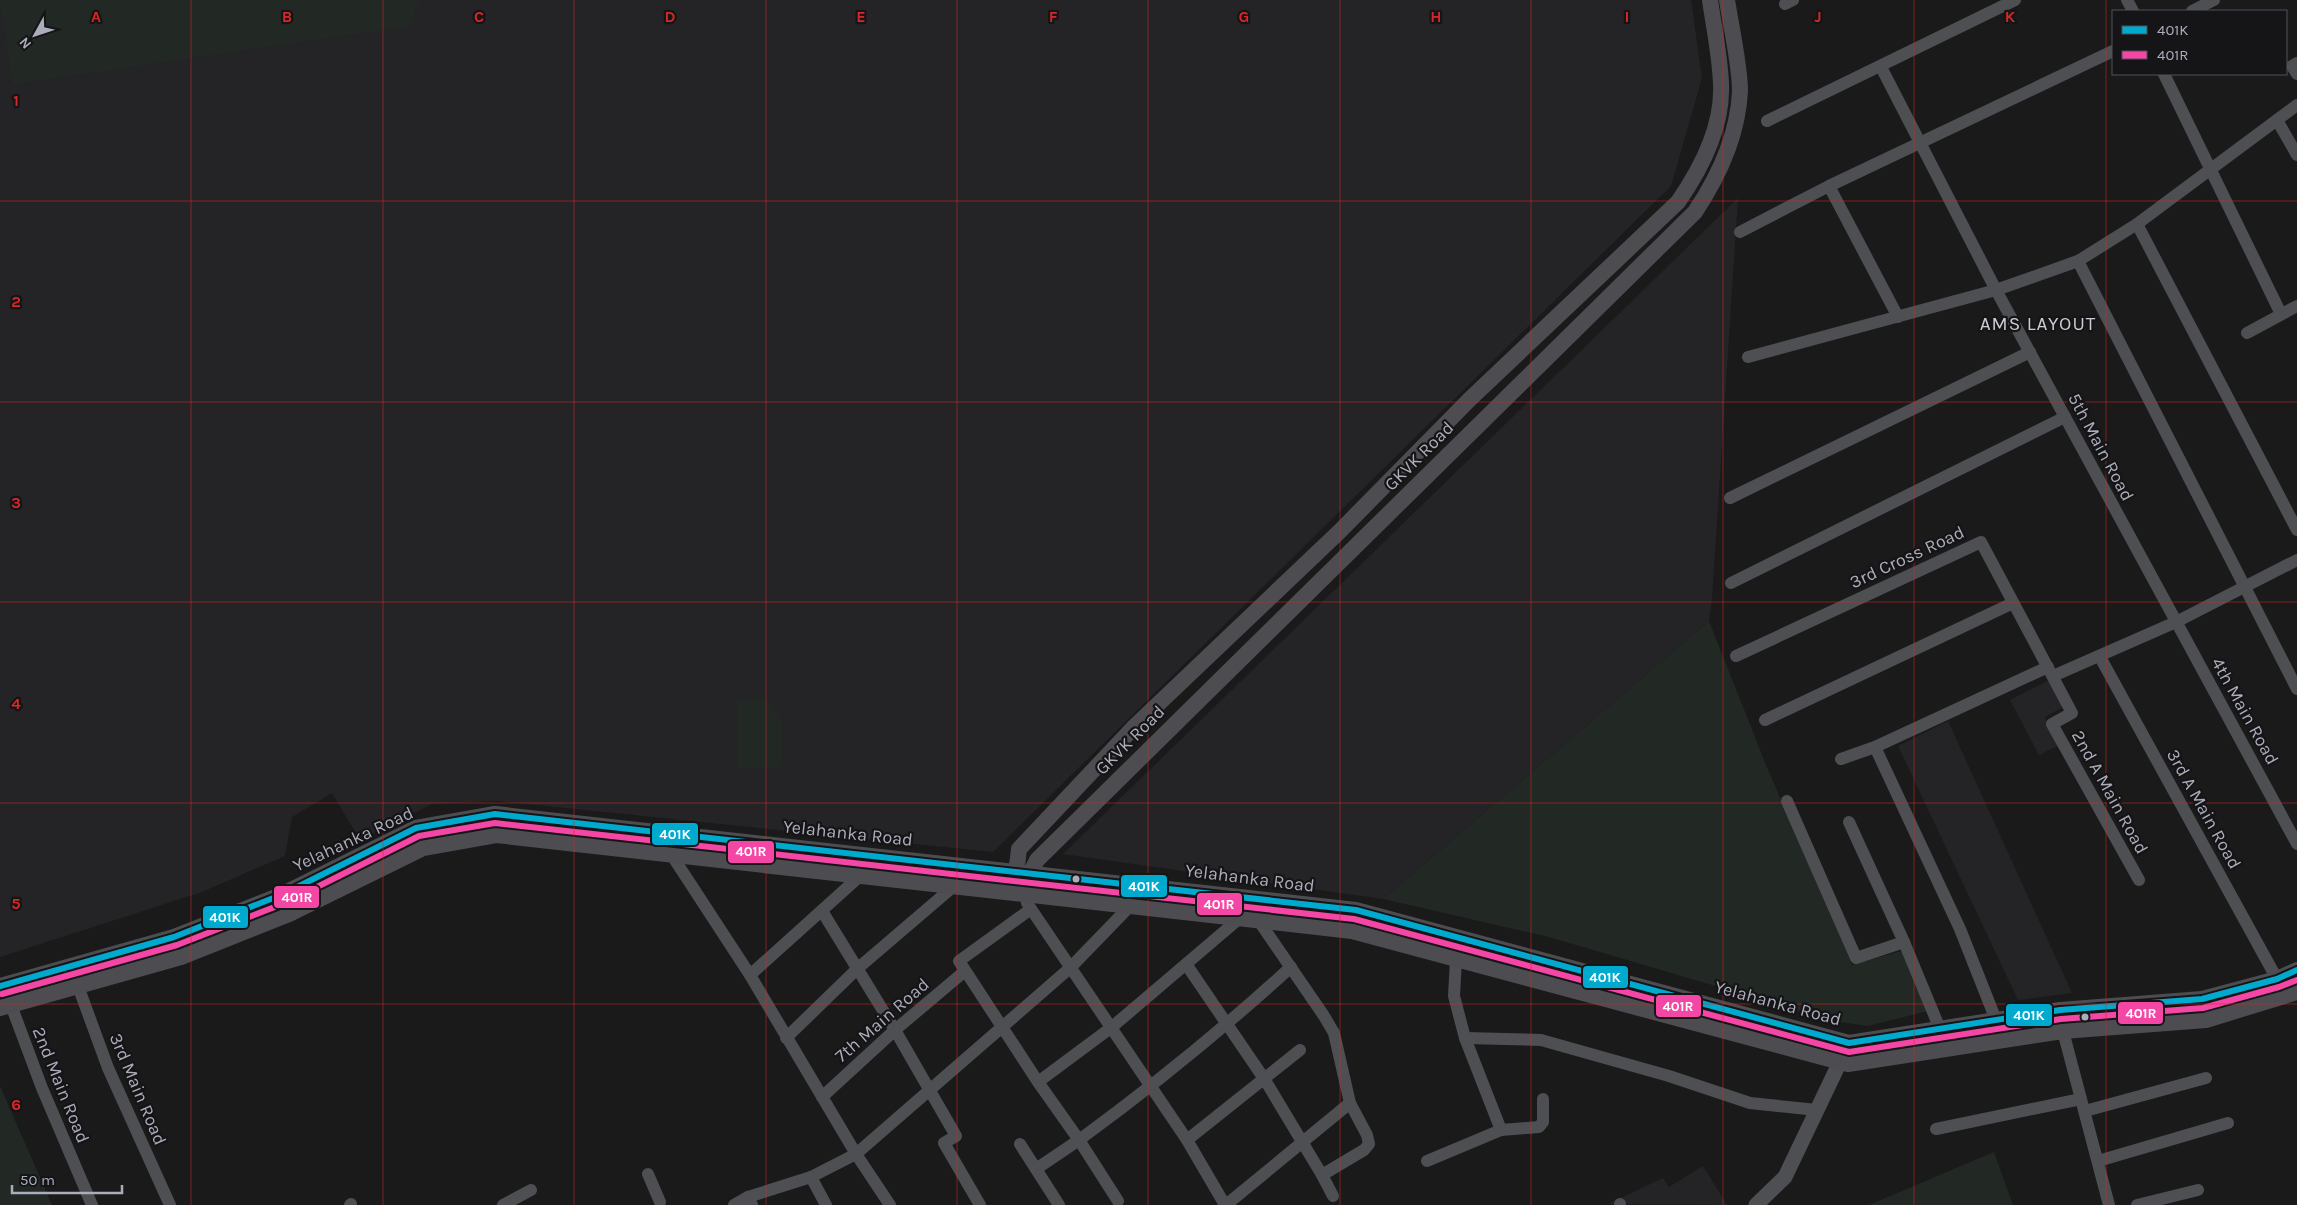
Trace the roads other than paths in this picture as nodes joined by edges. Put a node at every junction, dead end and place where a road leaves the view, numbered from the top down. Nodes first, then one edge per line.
1 (1710, 0) edge
2 (1727, 0) edge
3 (2015, 0) edge
4 (2214, 0) edge
5 (2194, 10) edge
6 (2112, 51) edge
7 (2297, 63) edge
8 (1881, 66) junction
9 (2297, 74) edge
10 (2164, 75) edge
11 (2297, 106) edge
12 (1766, 120) dead end
13 (2276, 120) junction
14 (1919, 143) junction
15 (2297, 155) edge
16 (2210, 169) junction
17 (1829, 186) junction
18 (2137, 224) junction
19 (1740, 232) dead end
20 (2078, 261) junction
21 (1996, 290) junction
22 (2297, 306) edge
23 (2281, 314) junction
24 (1898, 317) junction
25 (2247, 333) dead end
26 (2030, 352) junction
27 (1748, 357) dead end
28 (2065, 418) junction
29 (1730, 498) dead end
30 (2297, 530) edge
31 (2297, 560) edge
32 (1731, 584) dead end
33 (2245, 586) junction
34 (2013, 603) junction
35 (2176, 622) junction
36 (1736, 656) dead end
37 (2100, 657) junction
38 (2050, 672) junction
39 (2297, 689) edge
40 (1764, 720) dead end
41 (1875, 747) junction
42 (1841, 759) dead end
43 (1787, 802) dead end
44 (1849, 822) dead end
45 (2297, 844) edge
46 (671, 854) junction
47 (1022, 873) junction
48 (860, 876) junction
49 (2139, 880) dead end
50 (954, 886) junction
51 (1026, 899) junction
52 (1130, 905) junction
53 (822, 911) junction
54 (1240, 918) junction
55 (1259, 921) junction
56 (1904, 942) junction
57 (1456, 959) junction
58 (1186, 964) junction
59 (1291, 967) junction
60 (1070, 968) junction
61 (857, 969) junction
62 (965, 971) junction
63 (750, 975) junction
64 (2291, 975) edge
65 (0, 986) edge
66 (78, 986) junction
67 (2297, 992) edge
68 (6, 1006) edge
69 (1996, 1020) junction
70 (1227, 1026) junction
71 (1002, 1027) junction
72 (1112, 1027) junction
73 (1940, 1029) junction
74 (895, 1030) junction
75 (2063, 1031) junction
76 (786, 1038) junction
77 (1465, 1038) junction
78 (1849, 1043) junction
79 (1300, 1050) dead end
80 (1841, 1062) junction
81 (2206, 1078) dead end
82 (1265, 1080) junction
83 (1038, 1082) junction
84 (1151, 1088) junction
85 (930, 1090) junction
86 (822, 1097) junction
87 (1543, 1099) dead end
88 (1350, 1102) junction
89 (2083, 1105) junction
90 (1817, 1110) junction
91 (2228, 1123) dead end
92 (1936, 1129) dead end
93 (1501, 1130) junction
94 (1079, 1140) junction
95 (1187, 1140) junction
96 (1303, 1141) junction
97 (1020, 1144) dead end
98 (856, 1154) junction
99 (1427, 1161) dead end
100 (2098, 1161) junction
101 (1036, 1169) junction
102 (648, 1174) dead end
103 (1322, 1175) junction
104 (811, 1177) junction
105 (531, 1190) dead end
106 (2198, 1190) dead end
107 (1333, 1196) dead end
108 (750, 1201) edge
109 (1118, 1201) dead end
110 (1760, 1203) edge
111 (659, 1204) edge
112 (92, 1205) edge
113 (170, 1205) edge
114 (503, 1205) edge
115 (734, 1205) edge
116 (826, 1205) edge
117 (890, 1205) edge
118 (980, 1205) edge
119 (1059, 1205) edge
120 (1226, 1205) edge
121 (2109, 1205) edge
122 (2137, 1205) edge

1 - 47 main road, GKVK Road
2 - 47 main road, GKVK Road
3 - 8 street
4 - 5 street
6 - 14 street
7 - 9 street
8 - 12 street
8 - 14 street, 5th Main Road
10 - 16 street
11 - 13 street
13 - 15 street
13 - 16 street
14 - 17 street
14 - 21 street, 5th Main Road
16 - 18 street
16 - 23 street
17 - 19 street
17 - 24 street
18 - 20 street
18 - 30 street
20 - 21 street
20 - 33 street
21 - 24 street
21 - 26 street, 5th Main Road
22 - 23 street
23 - 25 street
24 - 27 street
26 - 28 street, 5th Main Road
26 - 29 street
28 - 32 street
28 - 35 street, 5th Main Road
31 - 33 street
33 - 35 street
33 - 39 street
34 - 36 street, 3rd Cross Road
34 - 38 street, 3rd Cross Road
34 - 40 street
35 - 37 street
35 - 45 street, 4th Main Road
37 - 38 street
37 - 64 street, 3rd A Main Road
38 - 41 street
38 - 49 street, 2nd A Main Road
41 - 42 street
41 - 69 street
43 - 56 street
44 - 56 street
46 - 48 main road
46 - 63 street
46 - 66 main road
47 - 51 main road, GKVK Road
47 - 65 main road, Yelahanka Road
47 - 78 main road, Yelahanka Road
48 - 50 main road
48 - 53 street
50 - 51 main road
50 - 61 street
51 - 52 main road
51 - 60 street
51 - 62 street
52 - 54 main road
52 - 60 street
53 - 61 street
53 - 63 street
54 - 55 main road
54 - 58 street
55 - 57 main road
55 - 59 street
56 - 73 street
57 - 77 street
57 - 80 main road
58 - 70 street
58 - 72 street
59 - 70 street
59 - 88 street
60 - 71 street
60 - 72 street
61 - 74 street
61 - 76 street
62 - 71 street
62 - 74 street, 7th Main Road
63 - 76 street
64 - 69 main road, Yelahanka Road
66 - 68 main road
66 - 113 street, 3rd Main Road
67 - 75 main road
68 - 112 street, 2nd Main Road
69 - 73 main road, Yelahanka Road
70 - 82 street
70 - 84 street
71 - 83 street
71 - 85 street
72 - 83 street
72 - 84 street
73 - 78 main road, Yelahanka Road
74 - 85 street
74 - 86 street, 7th Main Road
75 - 80 main road
75 - 89 street
76 - 86 street
77 - 90 street
77 - 93 street
78 - 80 street
79 - 82 street
80 - 90 street
81 - 89 street
82 - 95 street
82 - 96 street
83 - 94 street
84 - 94 street
84 - 95 street
85 - 98 street
85 - 118 street
86 - 98 street
87 - 93 street
88 - 96 street
88 - 103 street
89 - 92 street
89 - 100 street
90 - 110 street
91 - 100 street
93 - 99 street
94 - 101 street
94 - 109 street
95 - 120 street
96 - 103 street
96 - 120 street
97 - 101 street
98 - 104 street
98 - 117 street
100 - 121 street
101 - 119 street
102 - 111 street
103 - 107 street
104 - 108 street
104 - 116 street
105 - 114 street
106 - 122 street
108 - 115 street

